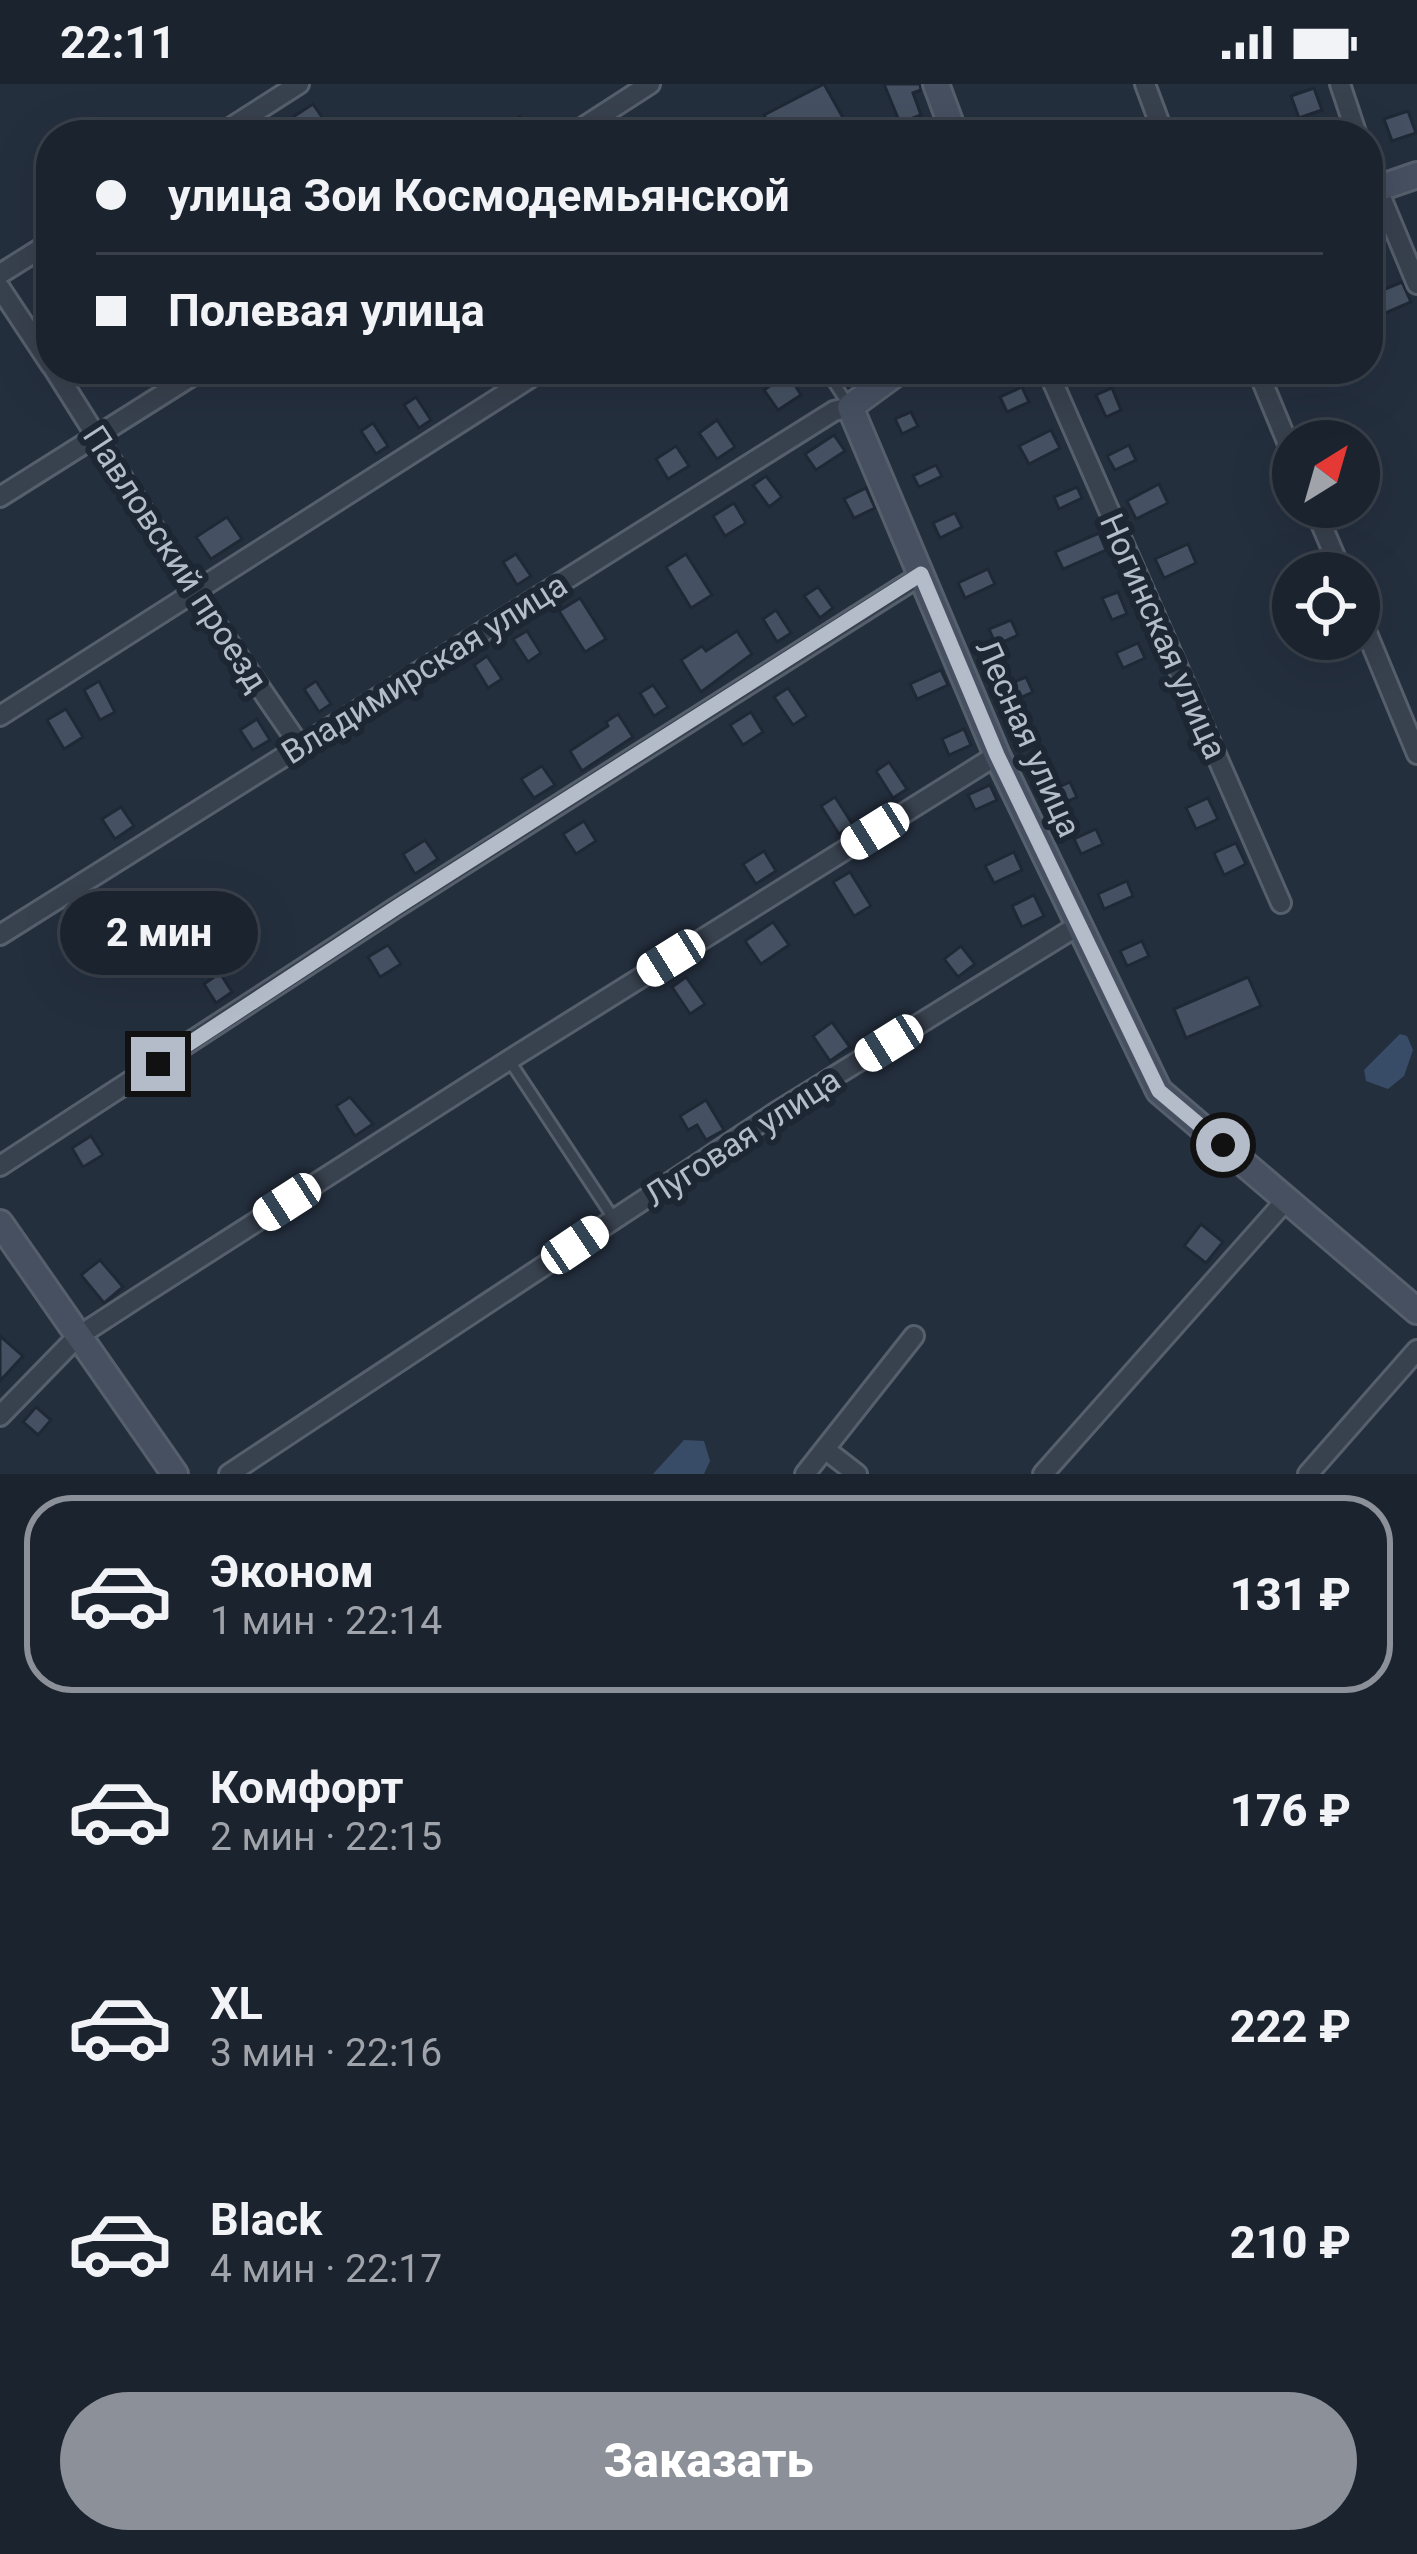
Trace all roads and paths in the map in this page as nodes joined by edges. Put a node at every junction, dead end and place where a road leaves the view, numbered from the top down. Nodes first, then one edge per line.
1 (299, 84) edge
2 (650, 84) edge
3 (936, 84) edge
4 (1144, 84) edge
5 (1340, 84) edge
6 (243, 120) edge
7 (594, 120) edge
8 (948, 120) edge
9 (1158, 120) edge
10 (1353, 120) edge
11 (1417, 175) edge
12 (1383, 181) edge
13 (1383, 209) edge
14 (36, 251) edge
15 (0, 274) edge
16 (1417, 284) edge
17 (0, 288) edge
18 (36, 343) edge
19 (64, 384) edge
20 (178, 384) edge
21 (521, 384) edge
22 (835, 384) edge
23 (881, 384) edge
24 (1054, 384) edge
25 (1263, 384) edge
26 (850, 407) junction
27 (1278, 420) edge
28 (98, 435) junction
29 (0, 497) edge
30 (921, 574) junction
31 (195, 593) junction
32 (1378, 660) edge
33 (0, 716) edge
34 (300, 746) junction
35 (1417, 754) edge
36 (997, 755) junction
37 (1280, 903) dead end
38 (1079, 925) junction
39 (0, 935) edge
40 (508, 1060) junction
41 (0, 1166) edge
42 (1287, 1199) junction
43 (614, 1219) junction
44 (0, 1223) edge
45 (1417, 1311) edge
46 (914, 1336) dead end
47 (77, 1337) junction
48 (1417, 1350) edge
49 (0, 1416) edge
50 (826, 1450) junction
51 (175, 1474) edge
52 (229, 1474) edge
53 (805, 1474) edge
54 (857, 1474) edge
55 (1043, 1474) edge
56 (1308, 1474) edge

1 - 6 street
2 - 7 street
3 - 8 street
4 - 9 street
5 - 10 street
11 - 12 street
13 - 16 street
14 - 15 street
17 - 18 street, Павловский проезд
19 - 28 street, Павловский проезд
20 - 28 street
21 - 31 street
22 - 26 lane
23 - 26 street
24 - 37 street, Ногинская улица
25 - 27 street
26 - 30 street, Лесная улица
26 - 34 street, Владимирская улица
28 - 29 street
28 - 31 street, Павловский проезд
30 - 36 street, Лесная улица
30 - 41 street
31 - 33 street
31 - 34 street, Павловский проезд
32 - 35 street
34 - 39 street, Владимирская улица
36 - 38 street, Лесная улица
36 - 40 street
38 - 42 street, Лесная улица
38 - 43 street, Луговая улица
40 - 43 lane
40 - 47 street
42 - 45 street
42 - 55 street
43 - 52 street, Луговая улица
44 - 47 street
46 - 50 street
47 - 49 street
47 - 51 street
48 - 56 street
50 - 53 street
50 - 54 street

